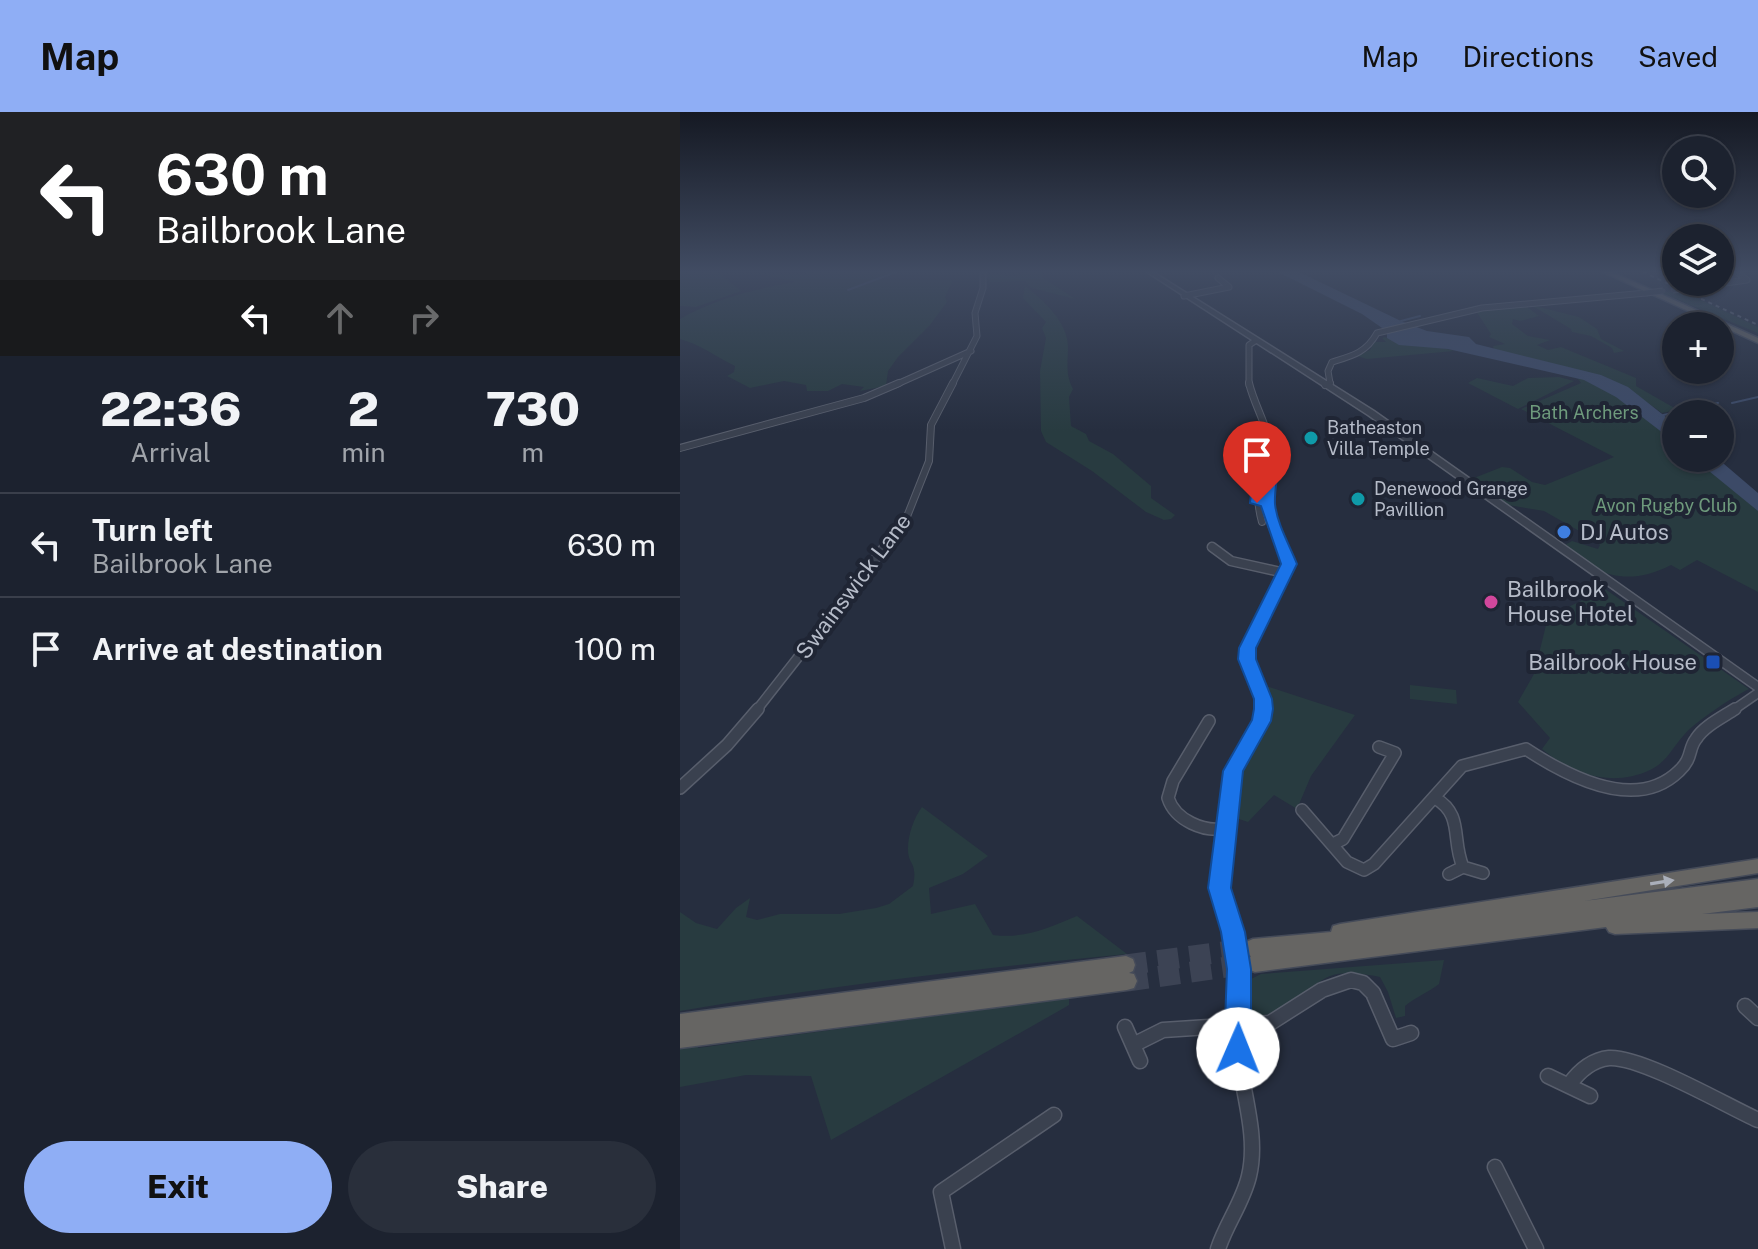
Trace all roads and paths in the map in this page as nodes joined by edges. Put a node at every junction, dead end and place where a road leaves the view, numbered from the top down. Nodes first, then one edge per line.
1 (978, 325) edge
2 (1231, 325) edge
3 (1414, 325) edge
4 (1725, 325) edge
5 (1726, 325) edge
6 (1758, 340) edge
7 (1255, 341) junction
8 (971, 351) junction
9 (1325, 385) junction
10 (680, 448) edge
11 (1264, 453) junction
12 (1262, 522) dead end
13 (1212, 547) dead end
14 (1285, 573) junction
15 (1758, 690) edge
16 (1209, 721) dead end
17 (1379, 747) dead end
18 (680, 788) edge
19 (1435, 798) junction
20 (1302, 810) dead end
21 (1226, 828) junction
22 (1333, 844) junction
23 (1758, 866) edge
24 (1463, 867) junction
25 (1483, 873) dead end
26 (1449, 874) dead end
27 (1758, 887) edge
28 (1758, 899) edge
29 (1758, 920) edge
30 (1486, 933) junction
31 (1297, 943) junction
32 (1745, 1006) dead end
33 (1758, 1018) edge
34 (680, 1024) edge
35 (1238, 1024) junction
36 (1125, 1027) dead end
37 (1411, 1033) dead end
38 (680, 1038) edge
39 (1133, 1045) junction
40 (1140, 1061) dead end
41 (1548, 1076) dead end
42 (1569, 1085) junction
43 (1590, 1096) dead end
44 (1054, 1115) dead end
45 (1758, 1120) edge
46 (1495, 1167) dead end
47 (953, 1249) edge
48 (1218, 1249) edge
49 (1536, 1249) edge

1 - 8 street
2 - 7 street
3 - 9 street, bridge
4 - 6 highway
5 - 6 highway
7 - 9 street
7 - 11 street
8 - 10 street
8 - 18 street, Swainswick Lane
9 - 15 street
11 - 12 street
11 - 14 street
13 - 14 street
14 - 21 street
15 - 19 street
16 - 21 street
17 - 22 street
19 - 22 street
19 - 24 street
20 - 22 street
21 - 35 street
31 -> 23 highway
24 - 25 street
24 - 26 street
27 - 31 highway
28 - 30 highway
29 - 30 highway
30 - 31 highway
32 - 33 street
34 - 38 highway
35 - 37 street
35 - 39 street
35 - 48 street
36 - 39 street
39 - 40 street
41 - 42 street
42 - 43 street
42 - 45 street
44 - 47 street
46 - 49 street

